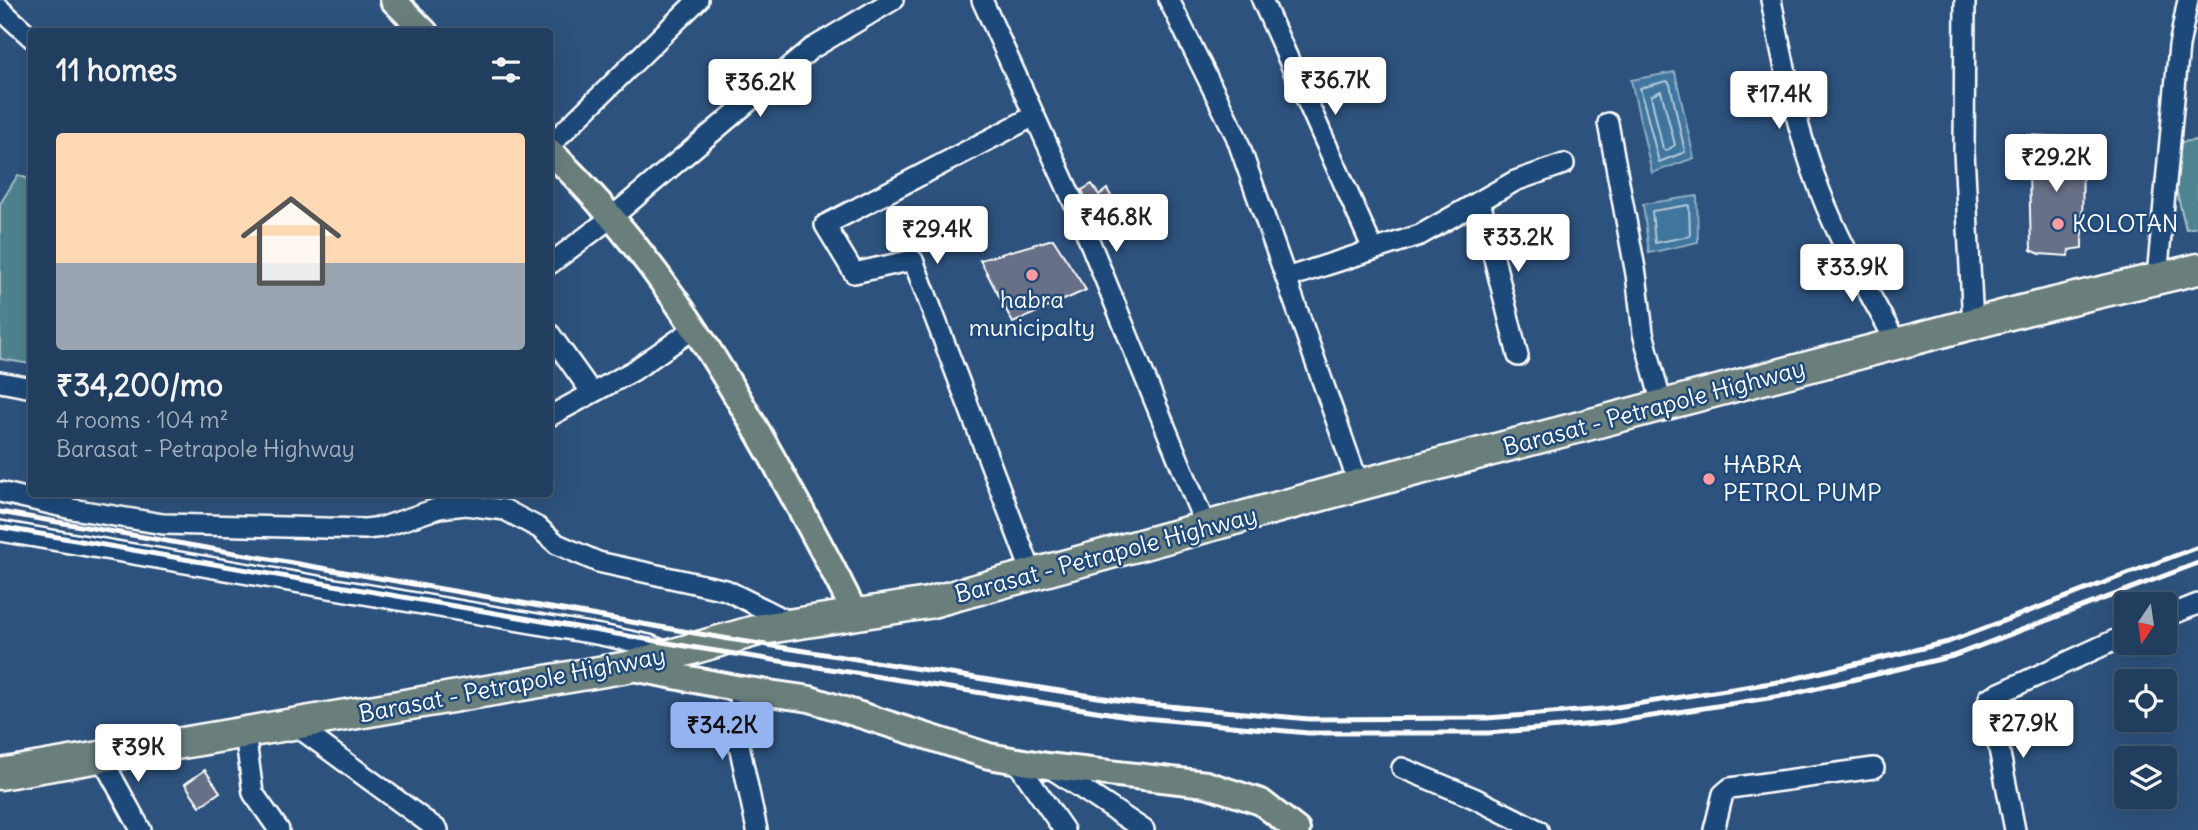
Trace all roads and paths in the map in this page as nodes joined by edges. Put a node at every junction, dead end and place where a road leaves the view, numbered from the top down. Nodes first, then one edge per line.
1 (393, 0) edge
2 (698, 0) edge
3 (893, 0) edge
4 (982, 0) edge
5 (1169, 0) edge
6 (1262, 0) edge
7 (1772, 0) edge
8 (1965, 0) edge
9 (2188, 0) edge
10 (0, 9) edge
11 (421, 28) edge
12 (28, 34) edge
13 (1034, 116) junction
14 (1608, 123) dead end
15 (553, 142) edge
16 (553, 154) edge
17 (1564, 164) dead end
18 (1480, 201) junction
19 (612, 217) junction
20 (1373, 249) junction
21 (553, 262) edge
22 (2198, 269) edge
23 (2157, 277) junction
24 (1286, 278) junction
25 (1973, 324) junction
26 (695, 328) junction
27 (553, 338) edge
28 (1897, 344) junction
29 (1518, 356) dead end
30 (0, 382) edge
31 (28, 387) edge
32 (592, 393) junction
33 (1662, 405) junction
34 (553, 414) edge
35 (1359, 485) junction
36 (0, 492) edge
37 (1206, 527) junction
38 (0, 531) edge
39 (1033, 576) junction
40 (2198, 604) edge
41 (2177, 612) edge
42 (855, 614) junction
43 (792, 623) junction
44 (2114, 641) edge
45 (673, 655) junction
46 (628, 667) junction
47 (740, 689) junction
48 (295, 725) junction
49 (245, 733) junction
50 (101, 758) junction
51 (1016, 761) junction
52 (1047, 766) junction
53 (1402, 768) dead end
54 (1874, 768) dead end
55 (0, 774) edge
56 (141, 830) edge
57 (279, 830) edge
58 (438, 830) edge
59 (757, 830) edge
60 (1064, 830) edge
61 (1144, 830) edge
62 (1297, 830) edge
63 (1538, 830) edge
64 (1714, 830) edge
65 (2015, 830) edge

1 - 11 main road
2 - 15 street
3 - 19 street
4 - 13 street
5 - 24 street
6 - 20 street
7 - 28 street
8 - 25 street
9 - 23 street
10 - 12 street
13 - 37 street
13 - 39 street
14 - 33 street
16 - 19 main road
17 - 18 street
18 - 20 street
18 - 29 street
19 - 21 street
19 - 26 main road
20 - 24 street
22 - 23 highway, Barasat - Petrapole Highway
23 - 25 highway, Barasat - Petrapole Highway
24 - 35 street
25 - 28 highway, Barasat - Petrapole Highway
26 - 32 street
26 - 42 main road
27 - 32 street
28 - 33 highway, Barasat - Petrapole Highway
30 - 31 street
32 - 34 street
33 - 35 highway, Barasat - Petrapole Highway
35 - 37 highway, Barasat - Petrapole Highway
36 - 43 street
37 - 39 highway, Barasat - Petrapole Highway
38 - 45 street
39 - 42 highway, Barasat - Petrapole Highway
40 - 41 street
42 - 43 highway, Barasat - Petrapole Highway
43 - 45 highway, Barasat - Petrapole Highway
44 - 65 street
45 - 46 highway, Barasat - Petrapole Highway
46 - 47 main road
46 - 48 highway, Barasat - Petrapole Highway
47 - 51 main road
47 - 59 street
48 - 49 highway, Barasat - Petrapole Highway
48 - 58 street
49 - 50 highway, Barasat - Petrapole Highway
49 - 57 street
50 - 55 highway, Barasat - Petrapole Highway
50 - 56 street
51 - 52 main road
51 - 60 street
52 - 61 street
52 - 62 main road
53 - 63 street
54 - 64 street

